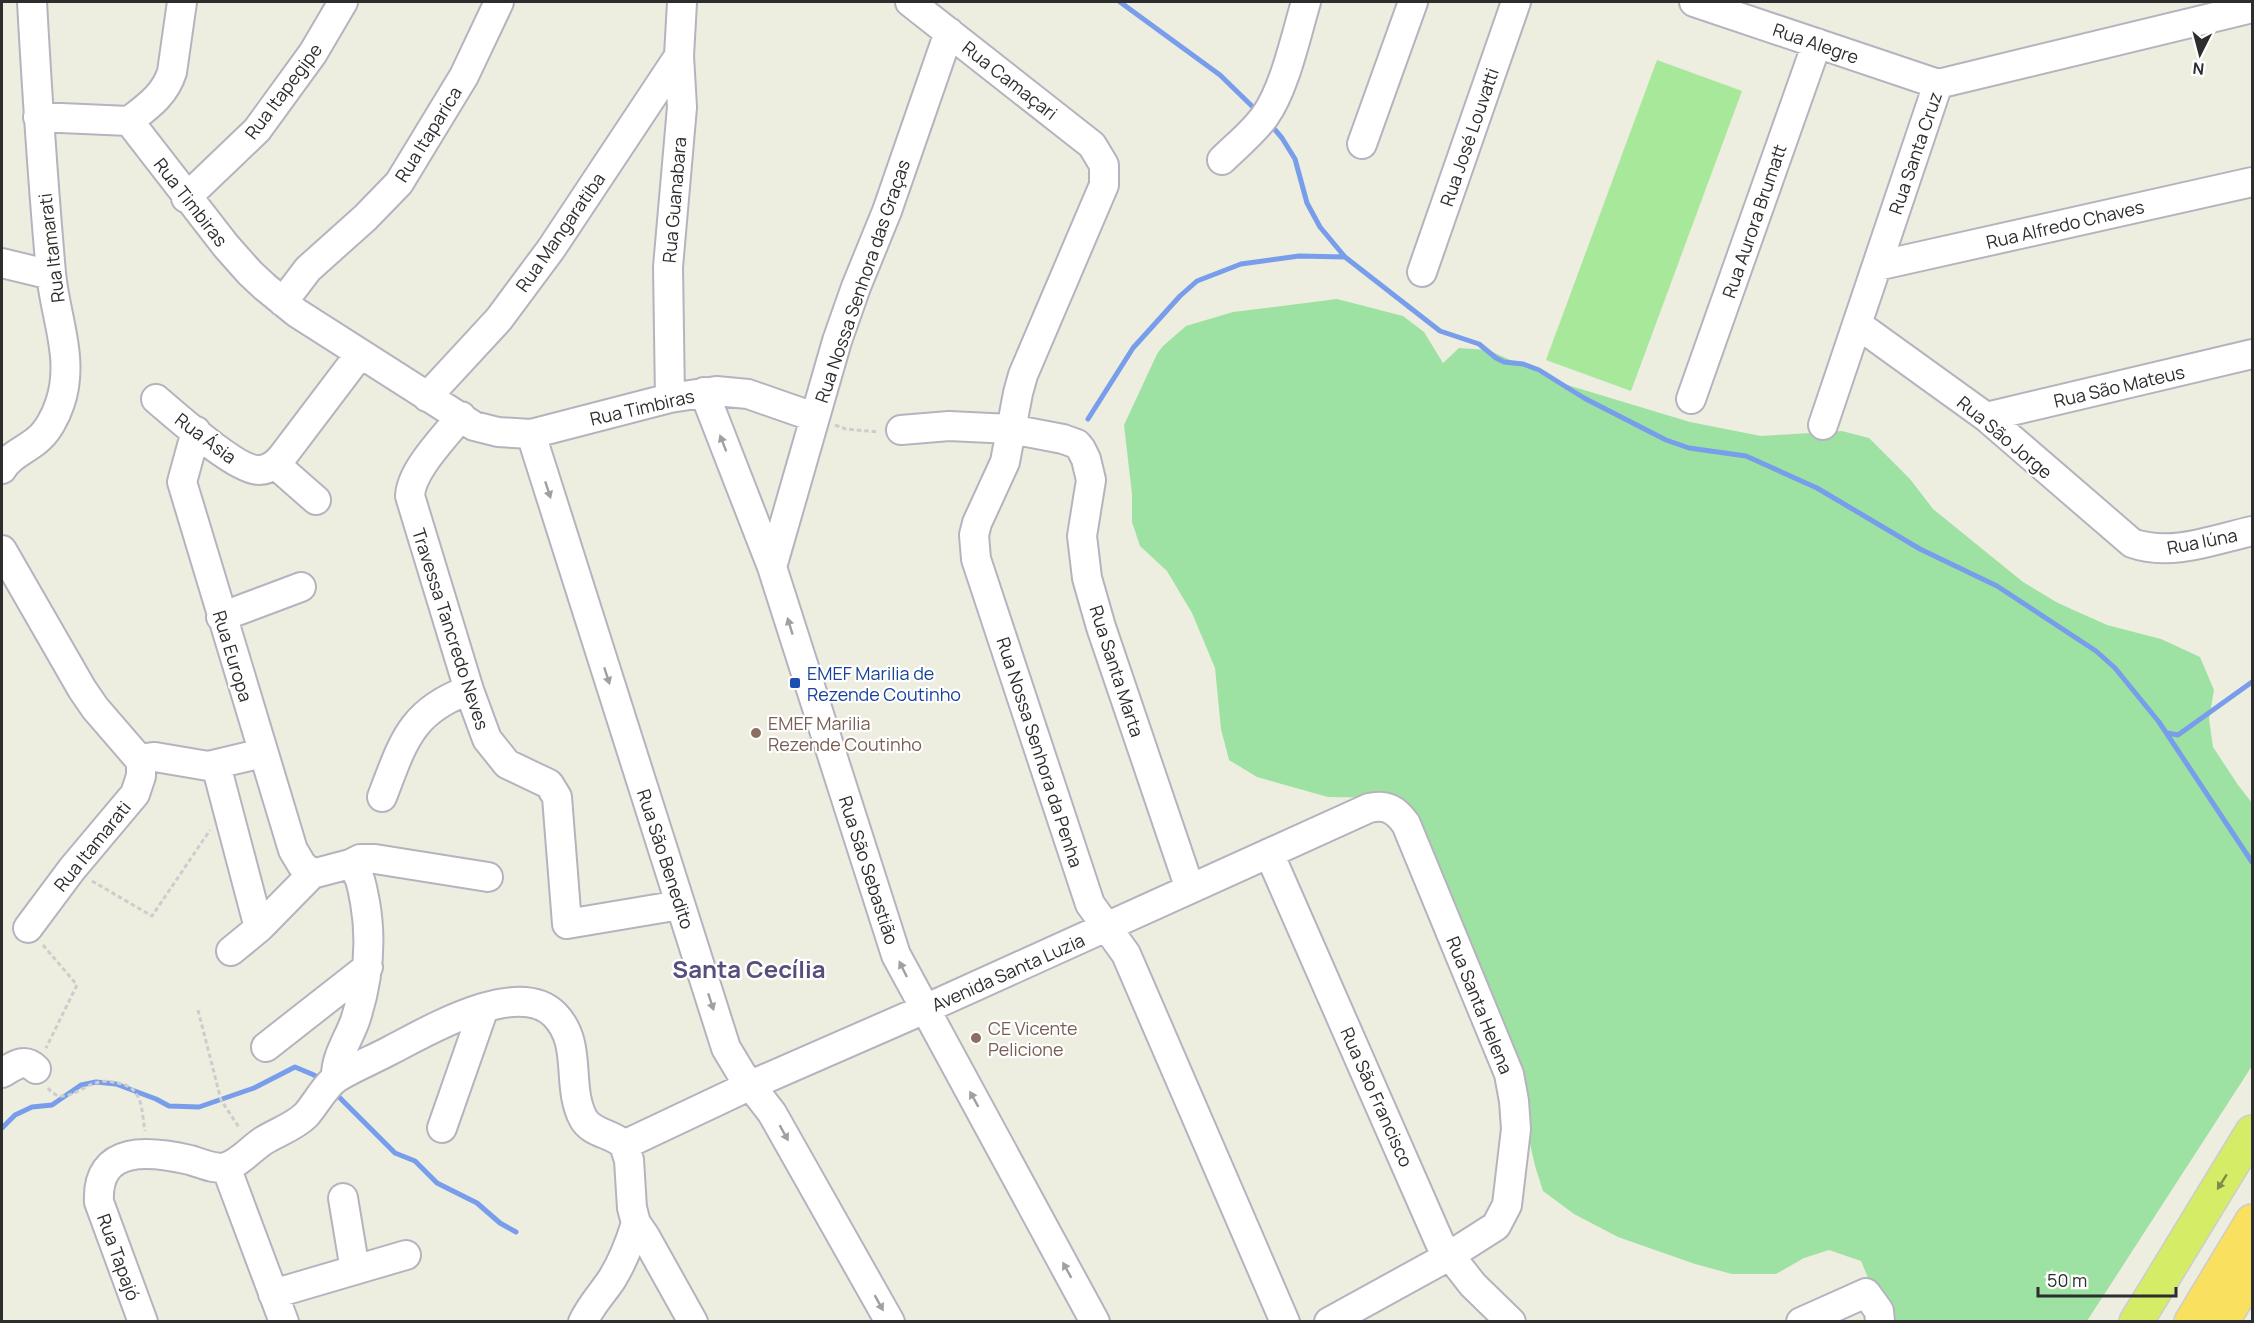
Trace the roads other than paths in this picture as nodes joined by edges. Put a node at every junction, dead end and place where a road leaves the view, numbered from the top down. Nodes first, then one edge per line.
1 (32, 2) edge
2 (182, 2) edge
3 (343, 2) edge
4 (499, 2) edge
5 (682, 2) edge
6 (910, 2) edge
7 (1306, 2) edge
8 (1413, 2) edge
9 (1516, 2) edge
10 (1694, 2) edge
11 (2253, 8) edge
12 (949, 32) junction
13 (1816, 43) junction
14 (679, 56) junction
15 (1938, 84) junction
16 (38, 117) junction
17 (129, 121) junction
18 (1362, 144) dead end
19 (1222, 160) dead end
20 (1104, 165) joint
21 (2253, 182) edge
22 (186, 198) junction
23 (2, 263) edge
24 (1877, 266) junction
25 (1422, 273) dead end
26 (51, 275) junction
27 (283, 302) junction
28 (1857, 324) junction
29 (360, 354) junction
30 (2253, 354) edge
31 (704, 392) junction
32 (427, 397) junction
33 (670, 398) junction
34 (156, 399) dead end
35 (1691, 399) dead end
36 (461, 416) junction
37 (814, 417) junction
38 (1986, 417) junction
39 (1823, 425) dead end
40 (1011, 429) junction
41 (901, 430) road end
42 (196, 431) junction
43 (531, 434) junction
44 (275, 464) junction
45 (2, 469) edge
46 (316, 500) dead end
47 (2253, 531) edge
48 (2151, 548) joint
49 (2, 549) edge
50 (772, 567) junction
51 (301, 587) dead end
52 (221, 617) junction
53 (469, 690) junction
54 (263, 753) junction
55 (139, 759) junction
56 (216, 765) junction
57 (382, 796) dead end
58 (1393, 809) joint
59 (1269, 853) junction
60 (350, 864) junction
61 (312, 874) junction
62 (488, 877) dead end
63 (1190, 889) junction
64 (680, 905) junction
65 (1107, 927) junction
66 (28, 928) road end
67 (259, 928) junction
68 (231, 951) dead end
69 (368, 967) junction
70 (484, 1008) junction
71 (925, 1009) junction
72 (266, 1047) dead end
73 (36, 1069) road end
74 (2, 1073) edge
75 (336, 1078) junction
76 (751, 1085) junction
77 (442, 1128) dead end
78 (2253, 1132) edge
79 (624, 1145) junction
80 (226, 1167) junction
81 (343, 1198) dead end
82 (2253, 1221) edge
83 (636, 1223) junction
84 (406, 1256) dead end
85 (1449, 1256) junction
86 (355, 1270) junction
87 (2253, 1272) edge
88 (273, 1294) junction
89 (143, 1322) edge
90 (285, 1322) edge
91 (583, 1322) edge
92 (693, 1322) edge
93 (890, 1322) edge
94 (1095, 1322) edge
95 (1285, 1322) edge
96 (1329, 1322) edge
97 (1511, 1322) edge
98 (1801, 1322) edge
99 (1881, 1322) edge
100 (2136, 1322) edge
101 (2191, 1322) edge
102 (2223, 1322) edge

1 - 16 street, Rua Itamarati
2 - 17 street
3 - 22 street, Rua Itapegipe
4 - 27 street, Rua Itaparica
5 - 14 street, Rua Guanabara
6 - 12 street, Rua Camaçari
7 - 19 street
8 - 18 street
9 - 25 street, Rua José Louvatti
10 - 13 street, Rua Alegre
11 - 15 street, Rua Santa Cruz
12 - 20 street, Rua Camaçari
12 - 37 street, Rua Nossa Senhora das Graças
13 - 15 street, Rua Alegre
13 - 35 street, Rua Aurora Brumatt
14 - 32 street, Rua Mangaratiba
14 - 33 street, Rua Guanabara
15 - 24 street, Rua Santa Cruz
16 - 17 street
16 - 26 street, Rua Itamarati
17 - 22 street, Rua Timbiras
20 - 40 street, Rua Nossa Senhora da Penha
21 - 24 street, Rua Alfredo Chaves
22 - 27 street, Rua Timbiras
23 - 26 street
24 - 28 street, Rua Santa Cruz
26 - 45 street, Rua Itamarati
27 - 29 street, Rua Timbiras
28 - 38 street, Rua São Jorge
28 - 39 street, Rua Santa Cruz
29 - 32 street, Rua Timbiras
29 - 44 street
30 - 38 street, Rua São Mateus
31 - 33 street, Rua Timbiras
31 - 37 street, Rua Timbiras
50 -> 31 street, Rua São Sebastião
32 - 36 street, Rua Timbiras
33 - 43 street, Rua Timbiras
34 - 42 street, Rua Ásia
36 - 43 street, Rua Timbiras
36 - 53 street, Travessa Tancredo Neves
37 - 50 street, Rua Nossa Senhora das Graças
38 - 48 street, Rua São Jorge
40 - 41 street
40 - 63 street, Rua Santa Marta
40 - 65 street, Rua Nossa Senhora da Penha
42 - 44 street, Rua Ásia
42 - 52 street, Rua Europa
43 -> 64 street, Rua São Benedito
44 - 46 street
47 - 48 street, Rua Iúna
49 - 55 street
71 -> 50 street, Rua São Sebastião
51 - 52 street
52 - 54 street, Rua Europa
53 - 57 street
53 - 64 street, Travessa Tancredo Neves
54 - 56 street
54 - 61 street, Rua Europa
55 - 56 street
55 - 66 street, Rua Itamarati
56 - 67 street
58 - 59 street, Avenida Santa Luzia
58 - 85 street, Rua Santa Helena
59 - 63 street, Avenida Santa Luzia
59 - 85 street, Rua São Francisco
60 - 61 street
60 - 62 street
60 - 69 street
61 - 67 street
63 - 65 street, Avenida Santa Luzia
64 -> 76 street, Rua São Benedito
65 - 71 street, Avenida Santa Luzia
65 - 95 street, Rua Nossa Senhora da Penha
67 - 68 street
69 - 72 street
69 - 75 street
70 - 75 street
70 - 77 street
70 - 79 street
71 - 76 street, Avenida Santa Luzia
94 -> 71 street, Rua São Sebastião
73 - 74 street
75 - 80 street
76 - 79 street, Avenida Santa Luzia
76 -> 93 street, Rua São Benedito
78 -> 100 main road
79 - 83 street
80 - 88 street
80 - 89 street, Rua Tapajó
81 - 86 street
82 - 101 highway
83 - 91 street
83 - 92 street
84 - 86 street
85 - 96 street, Rua Santa Helena
85 - 97 street, Rua São Francisco
86 - 88 street
87 - 102 highway
88 - 90 street
98 - 99 street

